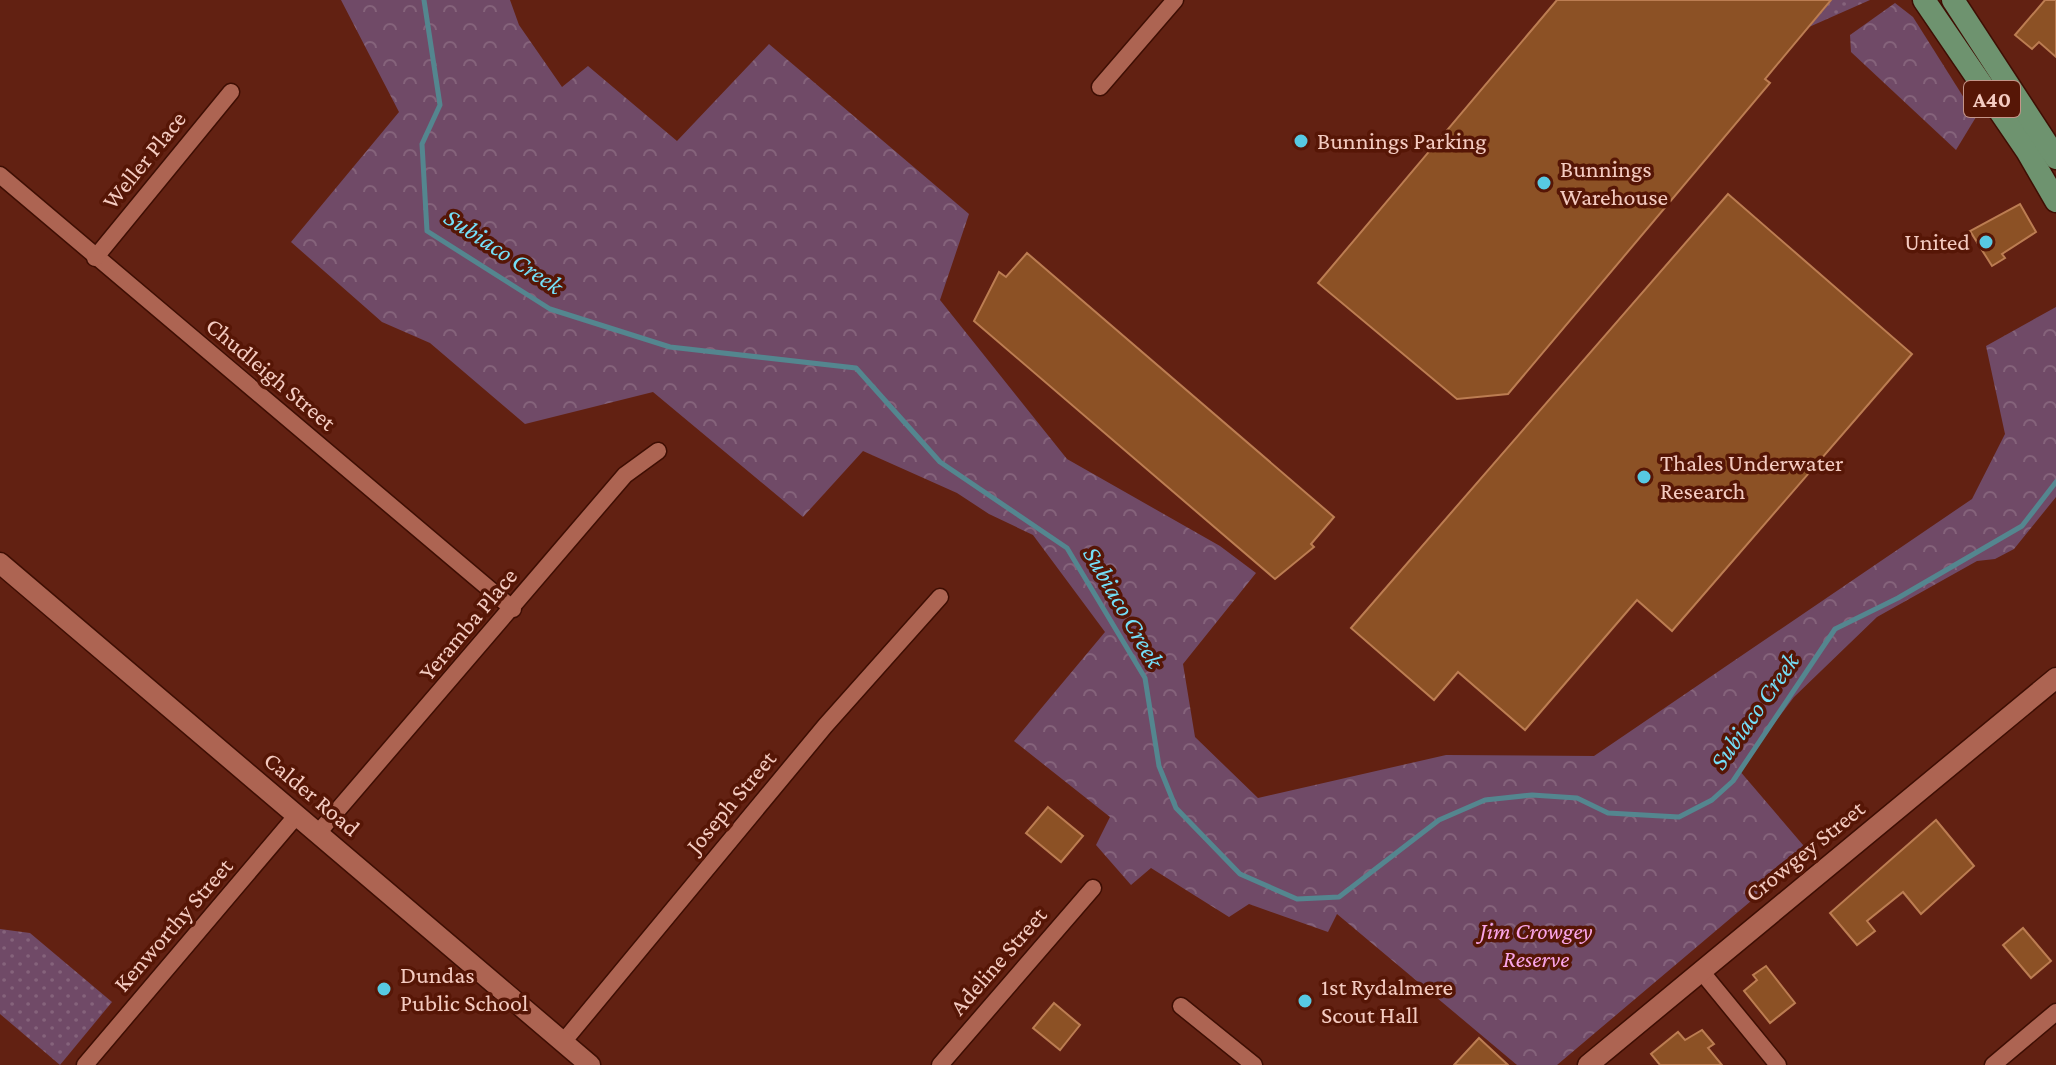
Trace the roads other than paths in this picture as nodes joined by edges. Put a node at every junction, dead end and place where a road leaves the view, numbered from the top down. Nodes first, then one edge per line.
1 (1175, 0) edge
2 (1924, 0) edge
3 (1953, 0) edge
4 (1100, 87) dead end
5 (231, 92) dead end
6 (2056, 158) edge
7 (0, 175) edge
8 (2056, 201) edge
9 (95, 258) junction
10 (658, 451) dead end
11 (0, 563) edge
12 (940, 597) dead end
13 (513, 609) junction
14 (2056, 678) edge
15 (297, 815) junction
16 (318, 833) junction
17 (1093, 888) dead end
18 (1701, 971) junction
19 (1181, 1006) dead end
20 (2056, 1012) edge
21 (564, 1041) junction
22 (85, 1065) edge
23 (590, 1065) edge
24 (940, 1065) edge
25 (1254, 1065) edge
26 (1588, 1065) edge
27 (1778, 1065) edge
28 (1993, 1065) edge

1 - 4 street
2 - 8 highway, A40
3 - 6 highway, A40
5 - 9 street, Weller Place
7 - 9 street, Chudleigh Street
9 - 13 street, Chudleigh Street
10 - 13 street, Yeramba Place
11 - 15 street, Calder Road
12 - 21 street, Joseph Street
13 - 16 street, Yeramba Place
14 - 18 street, Crowgey Street
15 - 16 street, Calder Road
15 - 22 street, Kenworthy Street
16 - 21 street, Calder Road
17 - 24 street, Adeline Street
18 - 26 street, Crowgey Street
18 - 27 street
19 - 25 street
20 - 28 street
21 - 23 street, Calder Road

